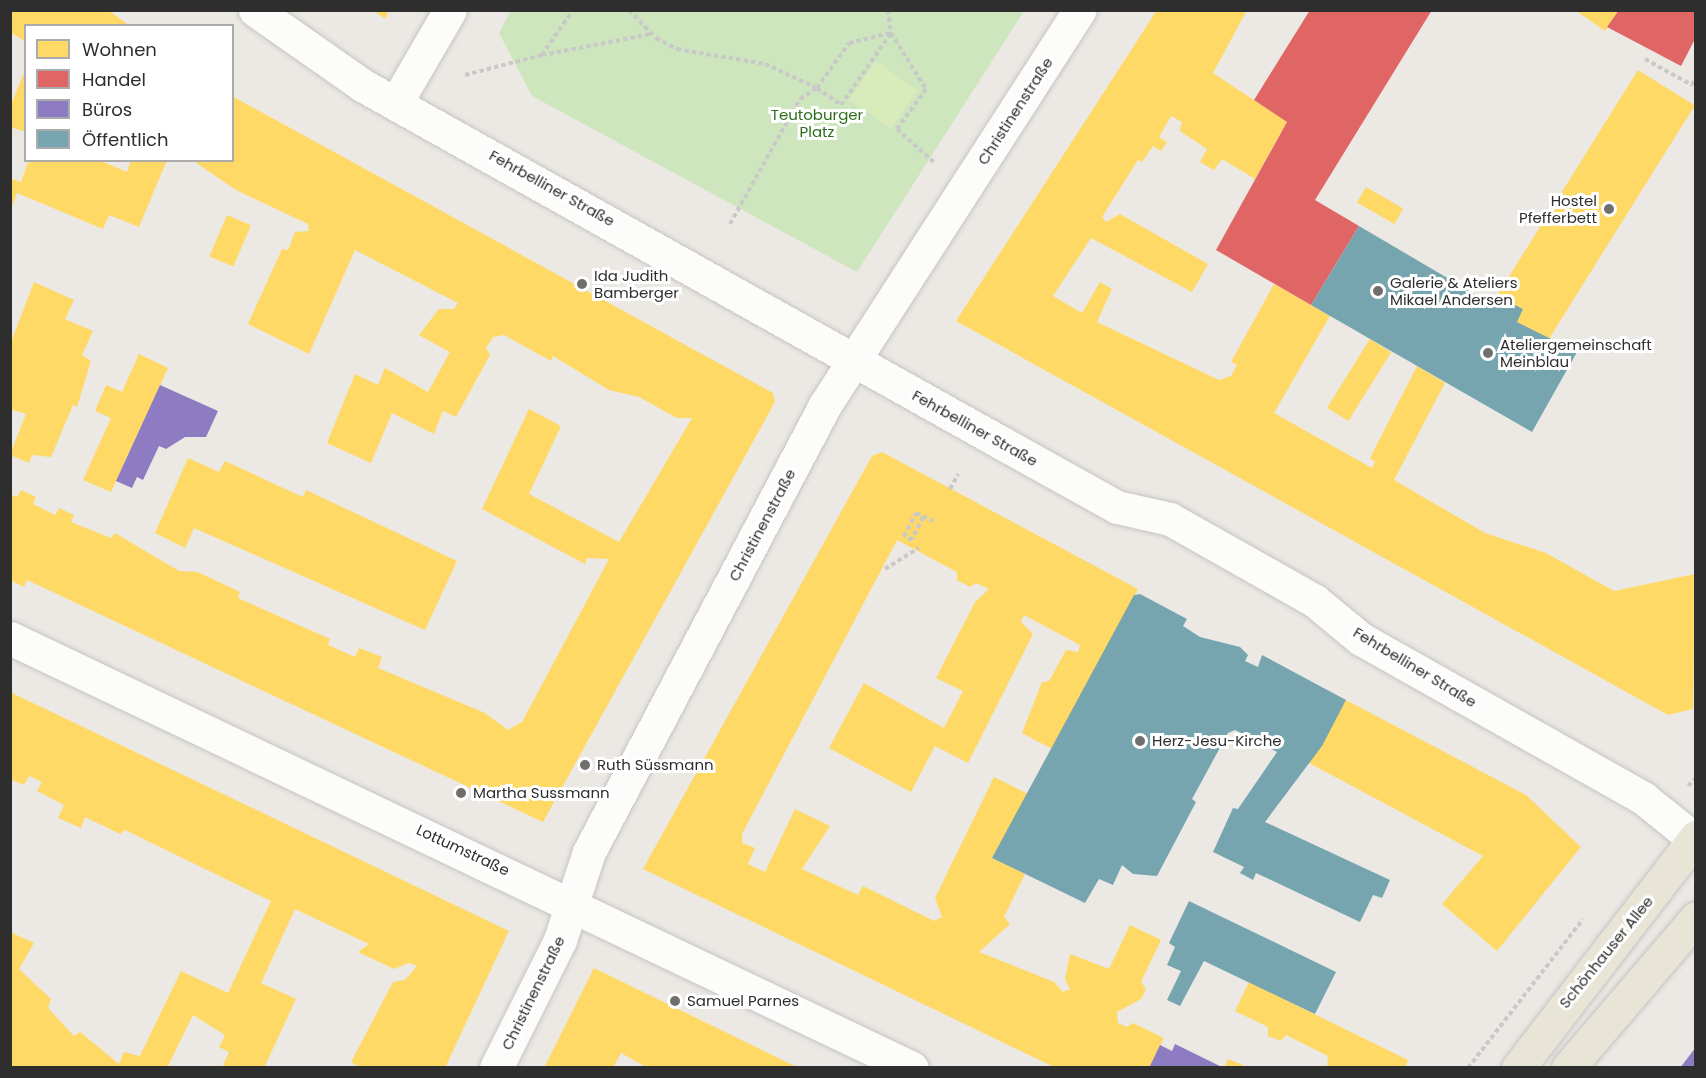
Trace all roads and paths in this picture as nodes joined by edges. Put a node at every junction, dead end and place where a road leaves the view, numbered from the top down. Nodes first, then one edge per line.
1 (255, 10) edge
2 (450, 10) edge
3 (573, 10) edge
4 (629, 10) edge
5 (888, 10) edge
6 (1080, 10) edge
7 (891, 33) junction
8 (652, 34) junction
9 (542, 55) junction
10 (1645, 59) dead end
11 (465, 75) dead end
12 (1695, 78) edge
13 (817, 88) junction
14 (397, 101) junction
15 (936, 164) dead end
16 (730, 224) dead end
17 (855, 359) junction
18 (957, 474) dead end
19 (950, 489) dead end
20 (923, 517) junction
21 (933, 521) dead end
22 (919, 548) dead end
23 (885, 569) dead end
24 (10, 638) edge
25 (1695, 838) edge
26 (572, 904) junction
27 (1585, 916) dead end
28 (1695, 918) edge
29 (496, 1068) edge
30 (912, 1068) edge
31 (1468, 1068) edge
32 (1518, 1068) edge
33 (1568, 1068) edge

1 - 14 street, Fehrbelliner Straße
2 - 14 street
3 - 9 path
4 - 8 path
5 - 7 path
6 - 17 street, Christinenstraße
7 - 13 path
7 - 13 path
7 - 15 path
8 - 9 path
8 - 13 path
9 - 11 path
10 - 12 path
13 - 16 path
14 - 17 street, Fehrbelliner Straße
17 - 25 street, Fehrbelliner Straße
17 - 26 street, Christinenstraße
18 - 19 path
20 - 20 path
20 - 21 path
22 - 23 path
24 - 26 street, Lottumstraße
25 - 32 main road, Schönhauser Allee
26 - 29 street, Christinenstraße
26 - 30 street, Lottumstraße
27 - 31 path
28 - 33 main road

